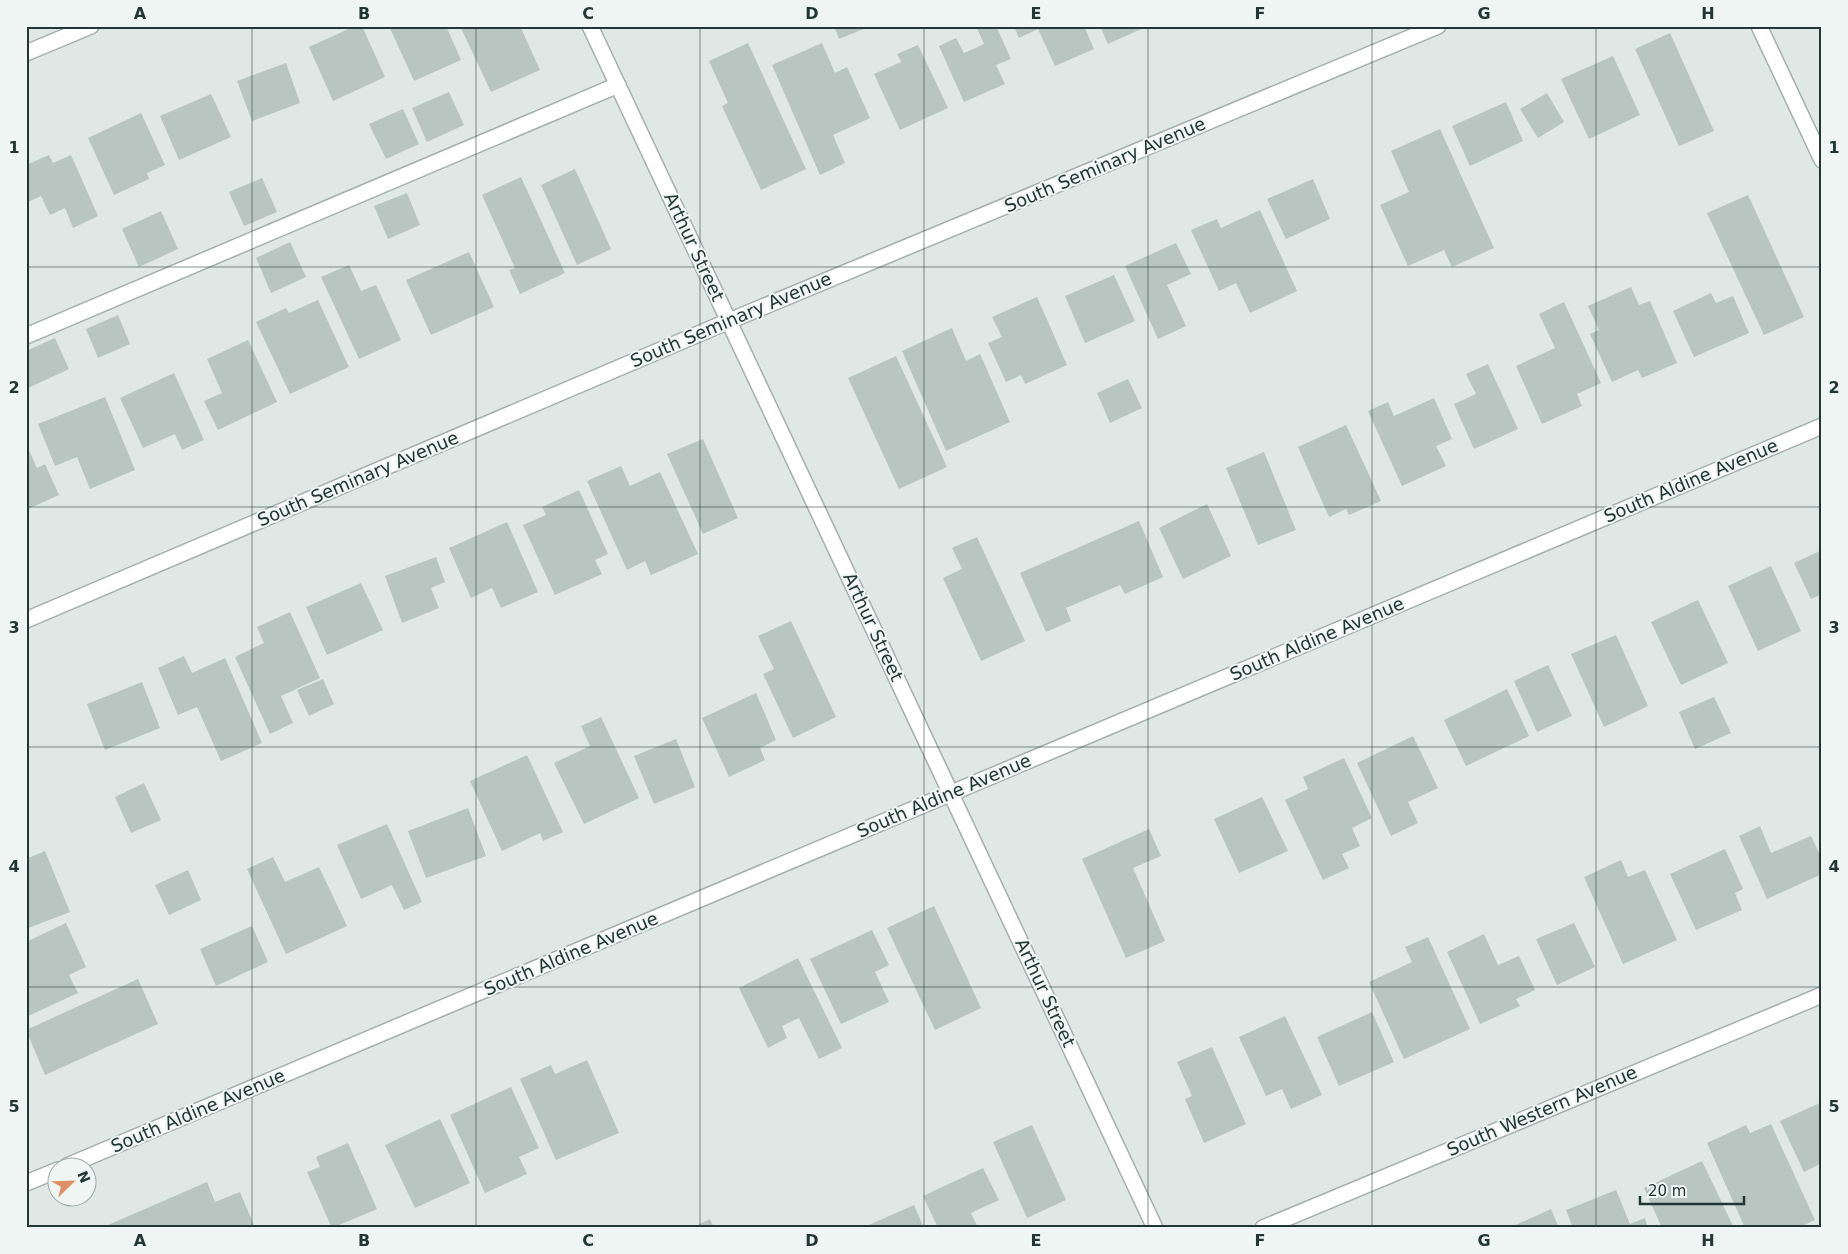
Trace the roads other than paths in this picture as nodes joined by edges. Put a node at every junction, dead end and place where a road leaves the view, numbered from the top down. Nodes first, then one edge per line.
1 (91, 26) edge
2 (590, 26) edge
3 (1438, 26) edge
4 (1759, 26) edge
5 (26, 53) edge
6 (618, 85) junction
7 (1822, 160) edge
8 (729, 321) junction
9 (26, 336) edge
10 (1822, 426) edge
11 (26, 620) edge
12 (951, 794) junction
13 (1822, 995) edge
14 (91, 1156) edge
15 (48, 1174) edge
16 (26, 1184) edge
17 (1155, 1228) edge
18 (1263, 1228) edge

1 - 5 street
2 - 6 street, Arthur Street
3 - 8 street, South Seminary Avenue
4 - 7 street
6 - 8 street, Arthur Street
6 - 9 street
8 - 11 street, South Seminary Avenue
8 - 12 street, Arthur Street
10 - 12 street, South Aldine Avenue
12 - 14 street, South Aldine Avenue
12 - 17 street, Arthur Street
13 - 18 street, South Western Avenue
15 - 16 street

